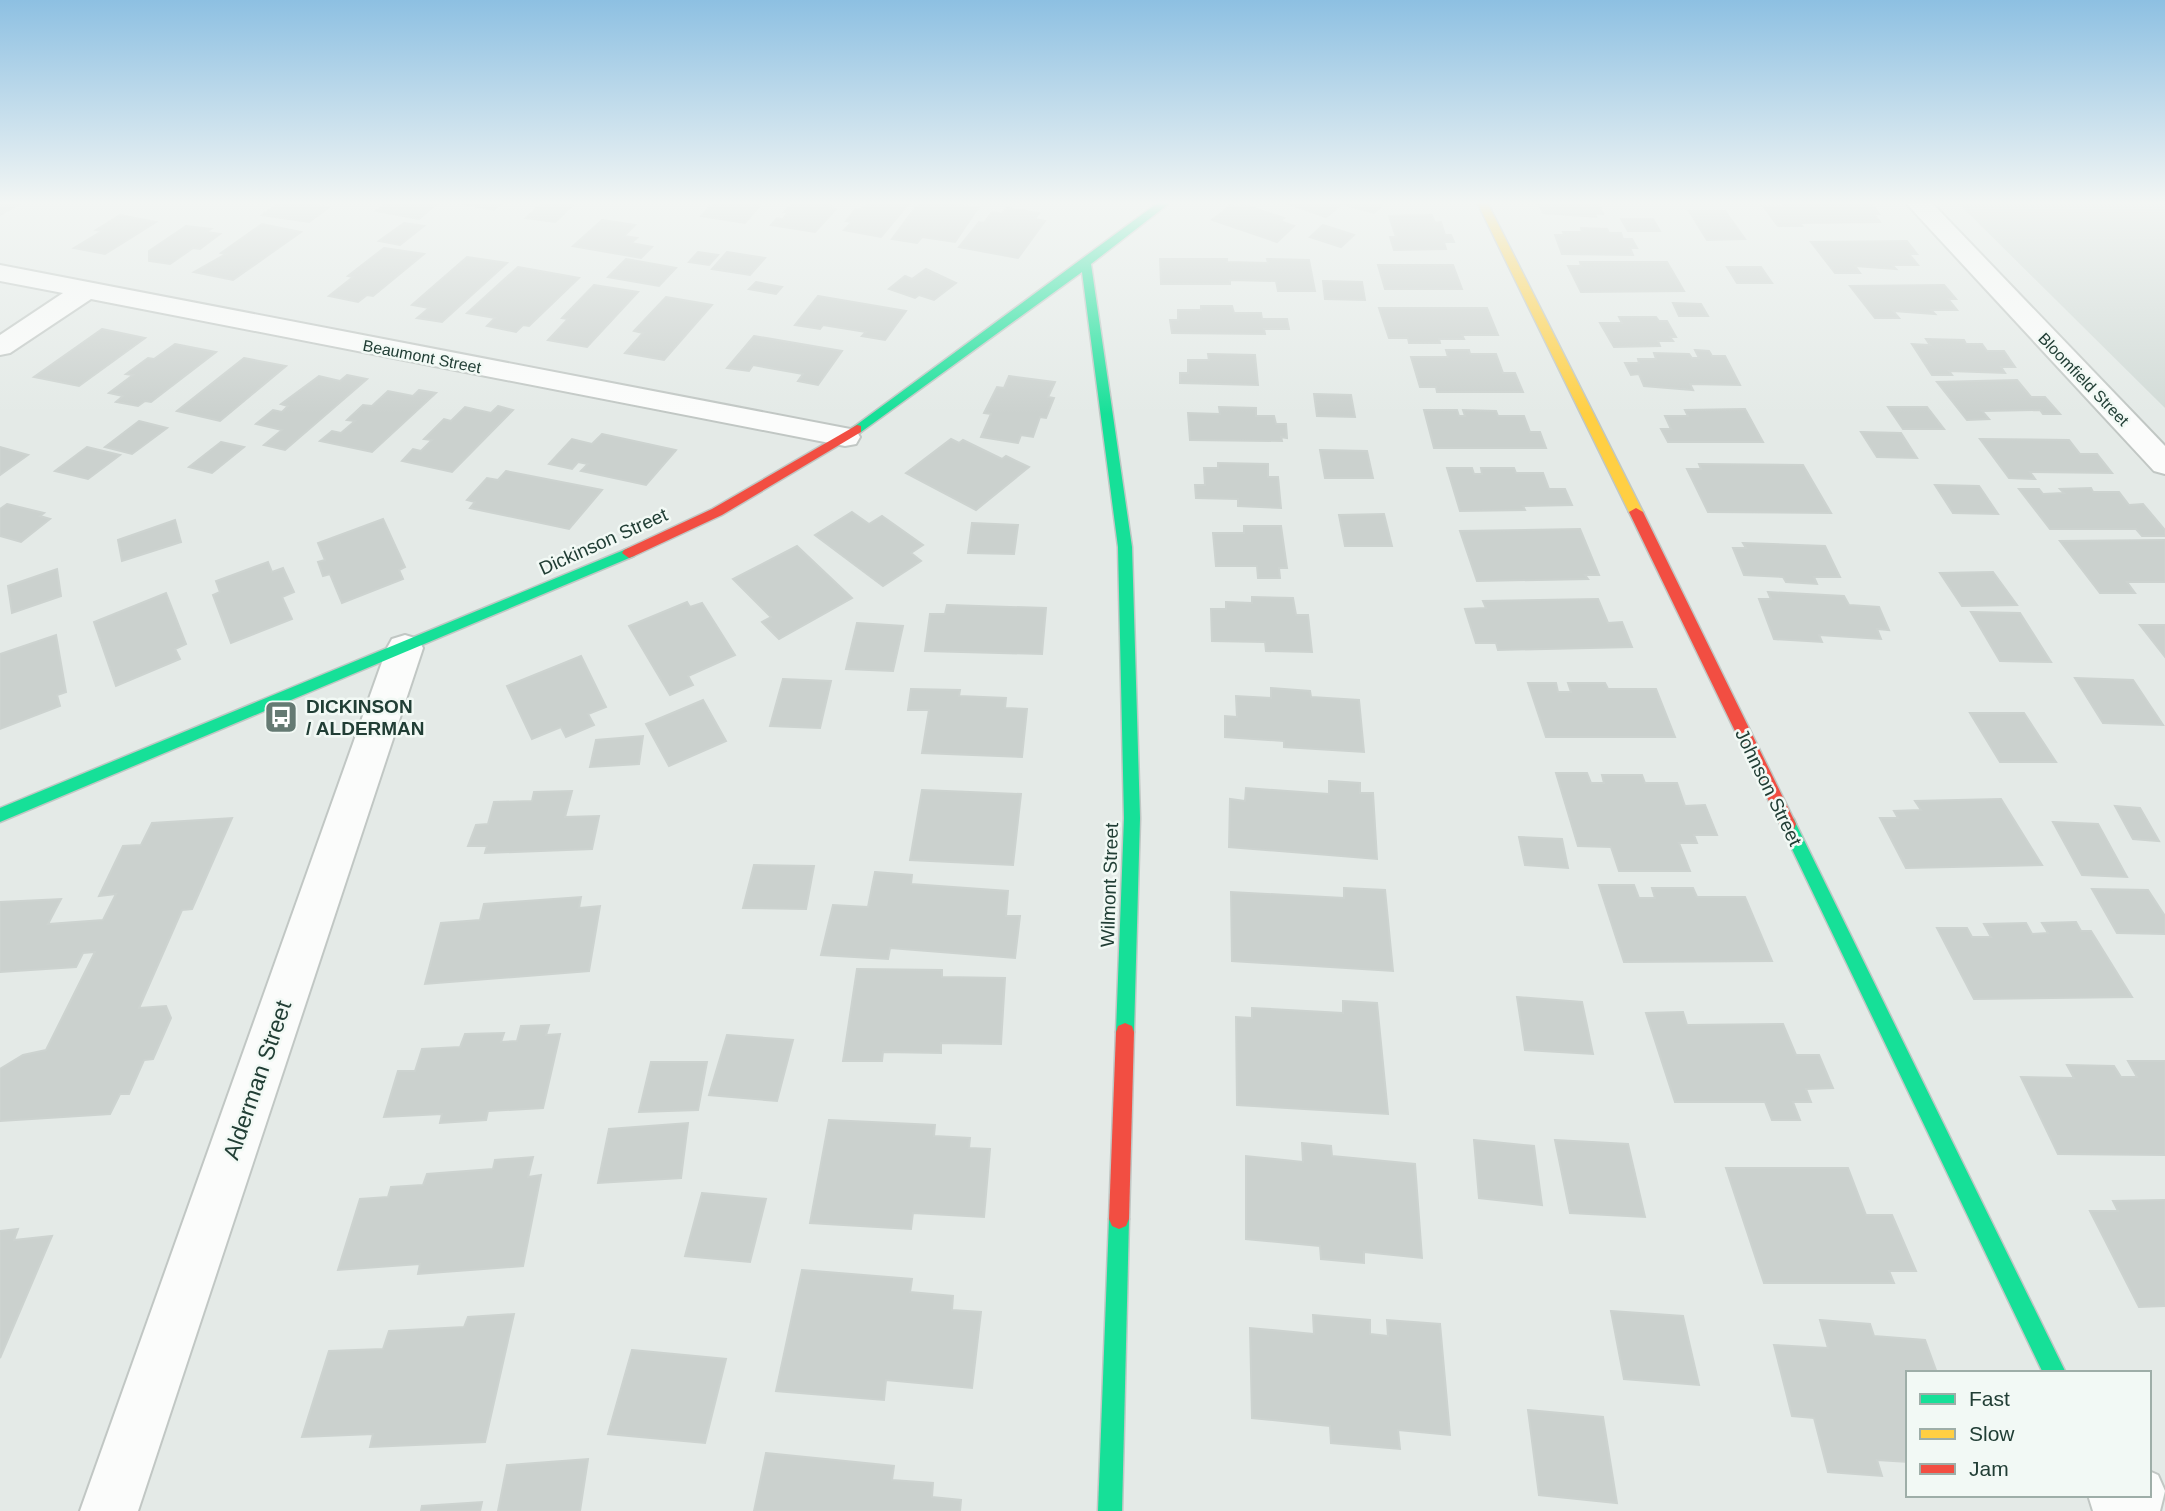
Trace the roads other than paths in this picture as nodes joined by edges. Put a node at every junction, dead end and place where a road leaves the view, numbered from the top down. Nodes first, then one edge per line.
1 (1074, 273) edge
2 (1087, 273) edge
3 (1519, 273) edge
4 (1984, 273) edge
5 (0, 274) edge
6 (86, 290) junction
7 (0, 347) edge
8 (845, 437) junction
9 (2165, 464) edge
10 (405, 648) junction
11 (0, 815) edge
12 (2054, 1371) edge
13 (109, 1511) edge
14 (1110, 1511) edge

1 - 8 street, Dickinson Street
2 - 14 street, Wilmont Street
3 - 12 street, Johnson Street
4 - 9 street, Bloomfield Street
5 - 6 street, Beaumont Street
6 - 7 street
6 - 8 street, Beaumont Street
8 - 10 street, Dickinson Street
10 - 11 street, Dickinson Street
10 - 13 street, Alderman Street

